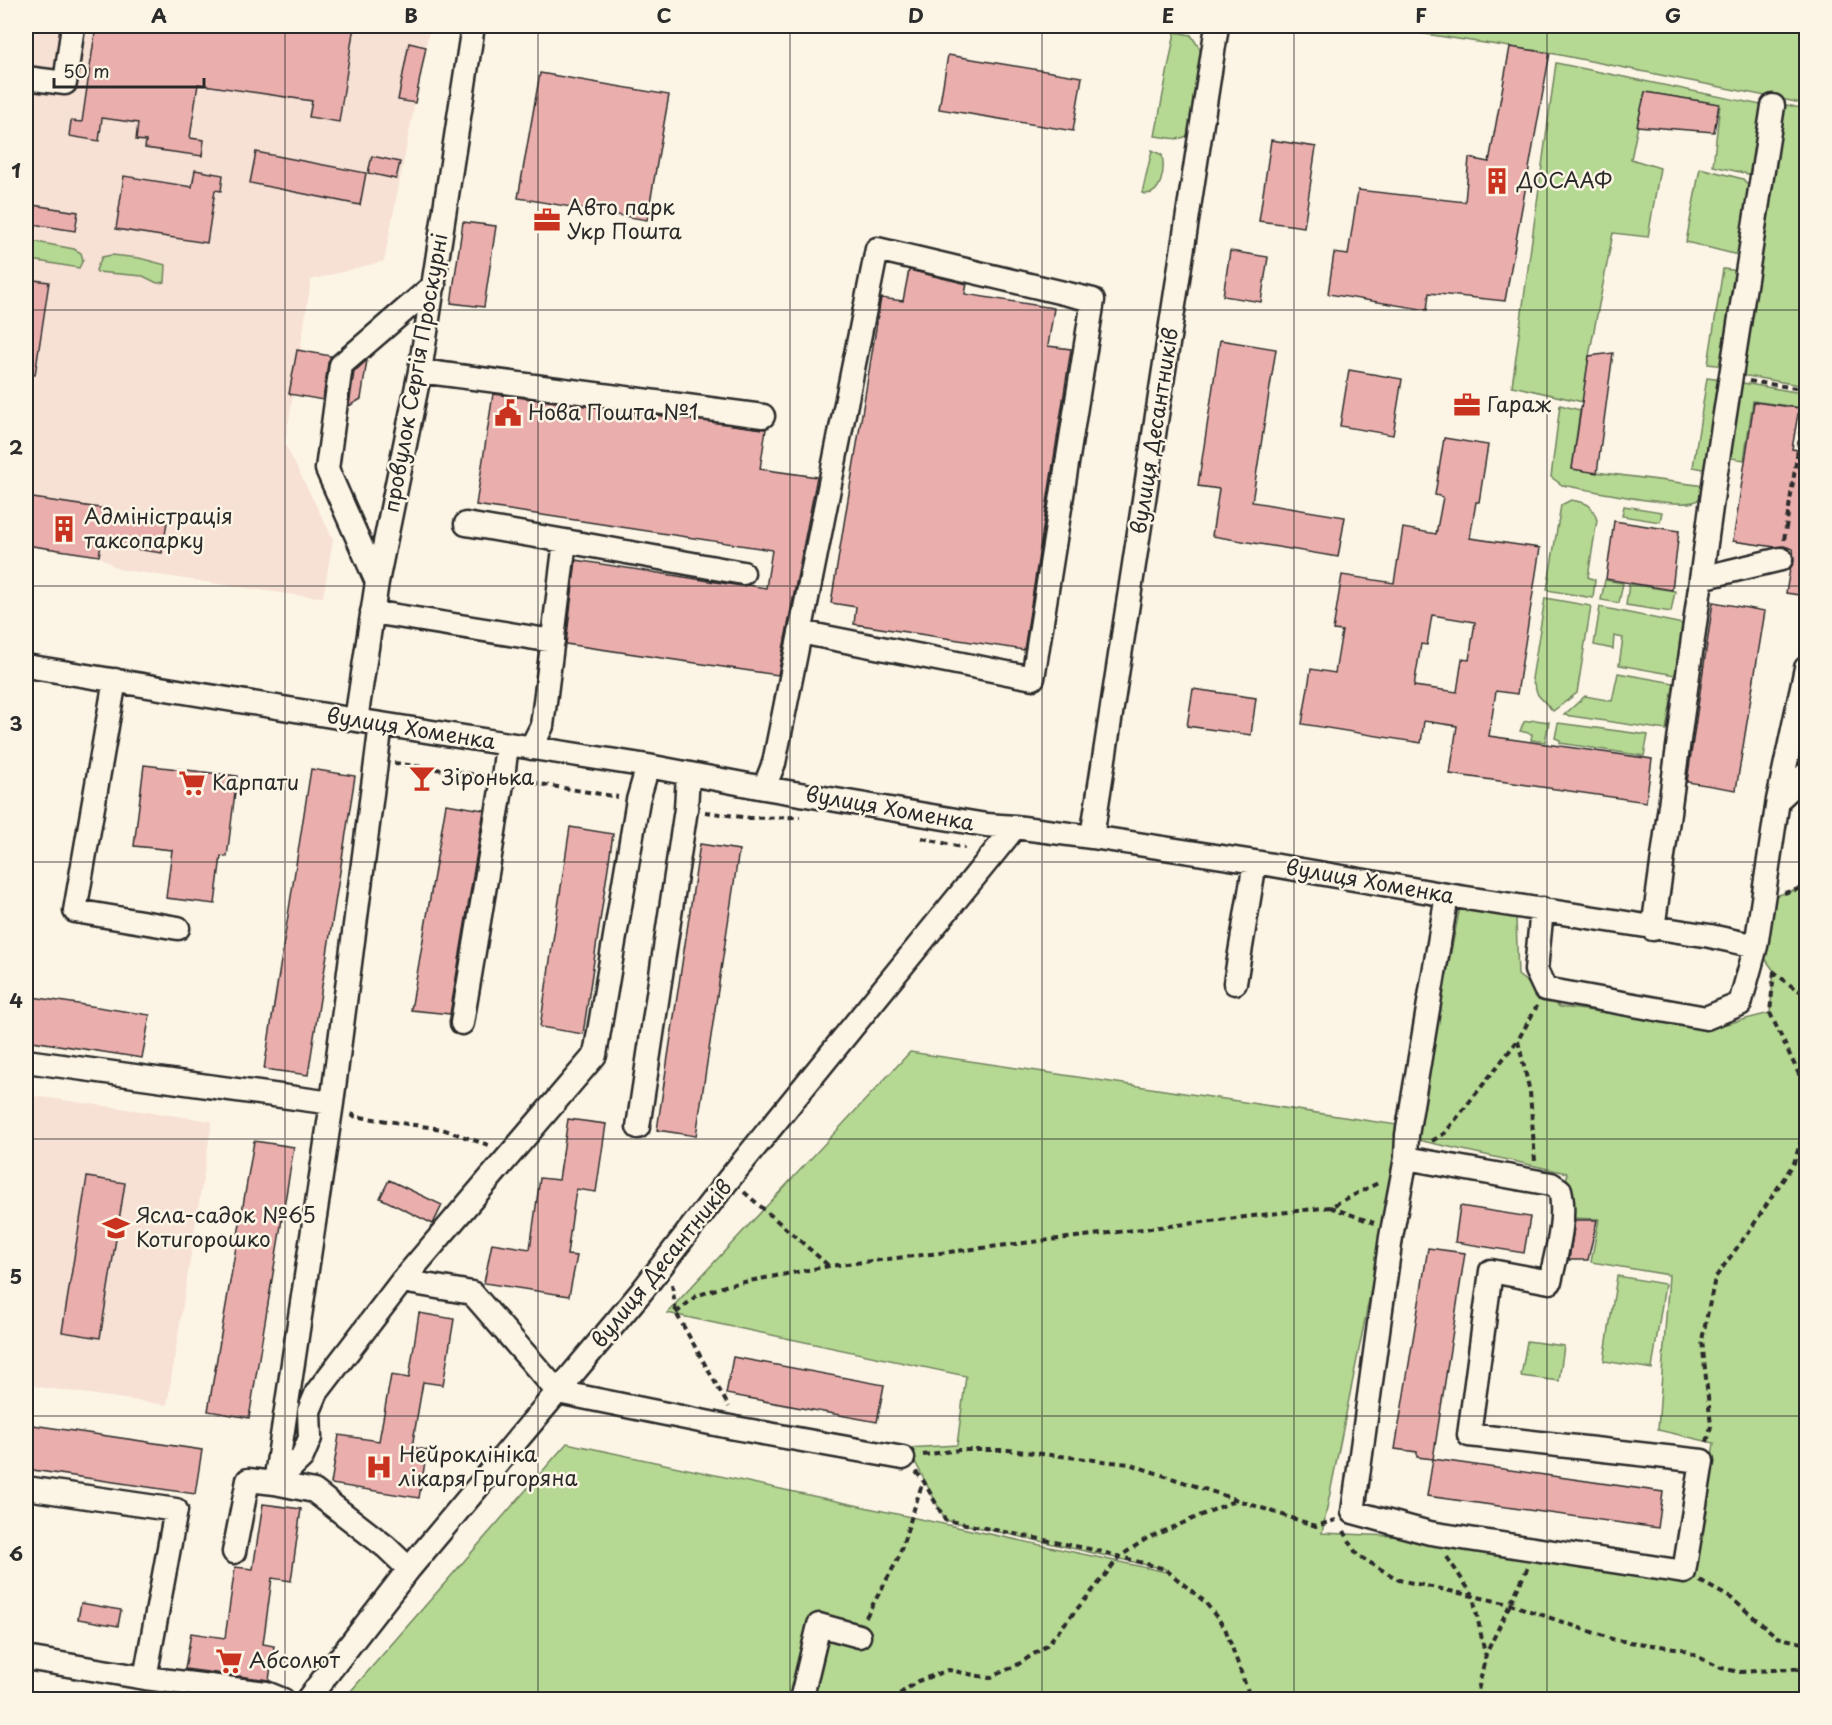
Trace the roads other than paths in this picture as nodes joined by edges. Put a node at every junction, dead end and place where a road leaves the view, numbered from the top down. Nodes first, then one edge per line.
1 (73, 26) edge
2 (472, 26) edge
3 (1217, 26) edge
4 (26, 78) edge
5 (1773, 106) dead end
6 (434, 285) junction
7 (420, 371) junction
8 (763, 416) dead end
9 (466, 524) dead end
10 (565, 541) junction
11 (1781, 559) road end
12 (743, 573) dead end
13 (1701, 578) junction
14 (377, 582) junction
15 (372, 612) junction
16 (800, 632) junction
17 (552, 641) junction
18 (26, 666) edge
19 (1806, 668) edge
20 (115, 680) junction
21 (356, 720) junction
22 (381, 724) junction
23 (507, 744) junction
24 (531, 748) junction
25 (648, 766) junction
26 (688, 774) junction
27 (1806, 774) edge
28 (764, 788) junction
29 (1778, 800) junction
30 (1015, 826) junction
31 (1092, 837) junction
32 (1255, 862) junction
33 (1447, 896) junction
34 (1542, 909) junction
35 (178, 928) dead end
36 (1653, 928) junction
37 (1754, 953) junction
38 (1235, 983) dead end
39 (462, 1023) dead end
40 (26, 1060) edge
41 (332, 1103) junction
42 (638, 1127) dead end
43 (1406, 1158) junction
44 (402, 1281) junction
45 (558, 1392) junction
46 (903, 1458) road end
47 (275, 1483) junction
48 (26, 1488) edge
49 (234, 1552) dead end
50 (410, 1569) junction
51 (859, 1636) road end
52 (26, 1658) edge
53 (145, 1678) junction
54 (183, 1691) edge
55 (283, 1700) edge
56 (307, 1700) edge
57 (801, 1700) edge

1 - 4 street
2 - 6 street, провулок Сергія Проскурні
3 - 31 street, вулиця Десантників
5 - 13 street
6 - 7 street, провулок Сергія Проскурні
6 - 14 street
7 - 8 street
7 - 14 street, провулок Сергія Проскурні
9 - 10 street
10 - 12 street
10 - 17 street
11 - 13 street
13 - 36 street
14 - 15 street, провулок Сергія Проскурні
15 - 17 street
15 - 21 street, провулок Сергія Проскурні
16 - 16 street
16 - 28 street
17 - 24 street
18 - 20 street, вулиця Хоменка
19 - 29 street
20 - 21 street, вулиця Хоменка
20 - 35 street
21 - 22 street, вулиця Хоменка
22 - 23 street, вулиця Хоменка
22 - 41 street
23 - 24 street, вулиця Хоменка
23 - 39 street
24 - 25 street, вулиця Хоменка
25 - 26 street, вулиця Хоменка
25 - 44 street
26 - 28 street, вулиця Хоменка
26 - 42 street
27 - 29 street
28 - 30 street, вулиця Хоменка
29 - 37 street
30 - 31 street, вулиця Хоменка
30 - 45 street, вулиця Десантників
31 - 32 street, вулиця Хоменка
32 - 33 street, вулиця Хоменка
32 - 38 street
33 - 34 street, вулиця Хоменка
33 - 43 street
34 - 36 street, вулиця Хоменка
34 - 37 street
36 - 37 street, вулиця Хоменка
40 - 41 street
41 - 47 street
43 - 43 street
44 - 45 street
44 - 47 street
45 - 46 street
45 - 50 street, вулиця Десантників
47 - 49 street
47 - 50 street
48 - 53 street
50 - 56 street, вулиця Десантників
51 - 57 street
52 - 53 street
53 - 54 street
54 - 55 street

